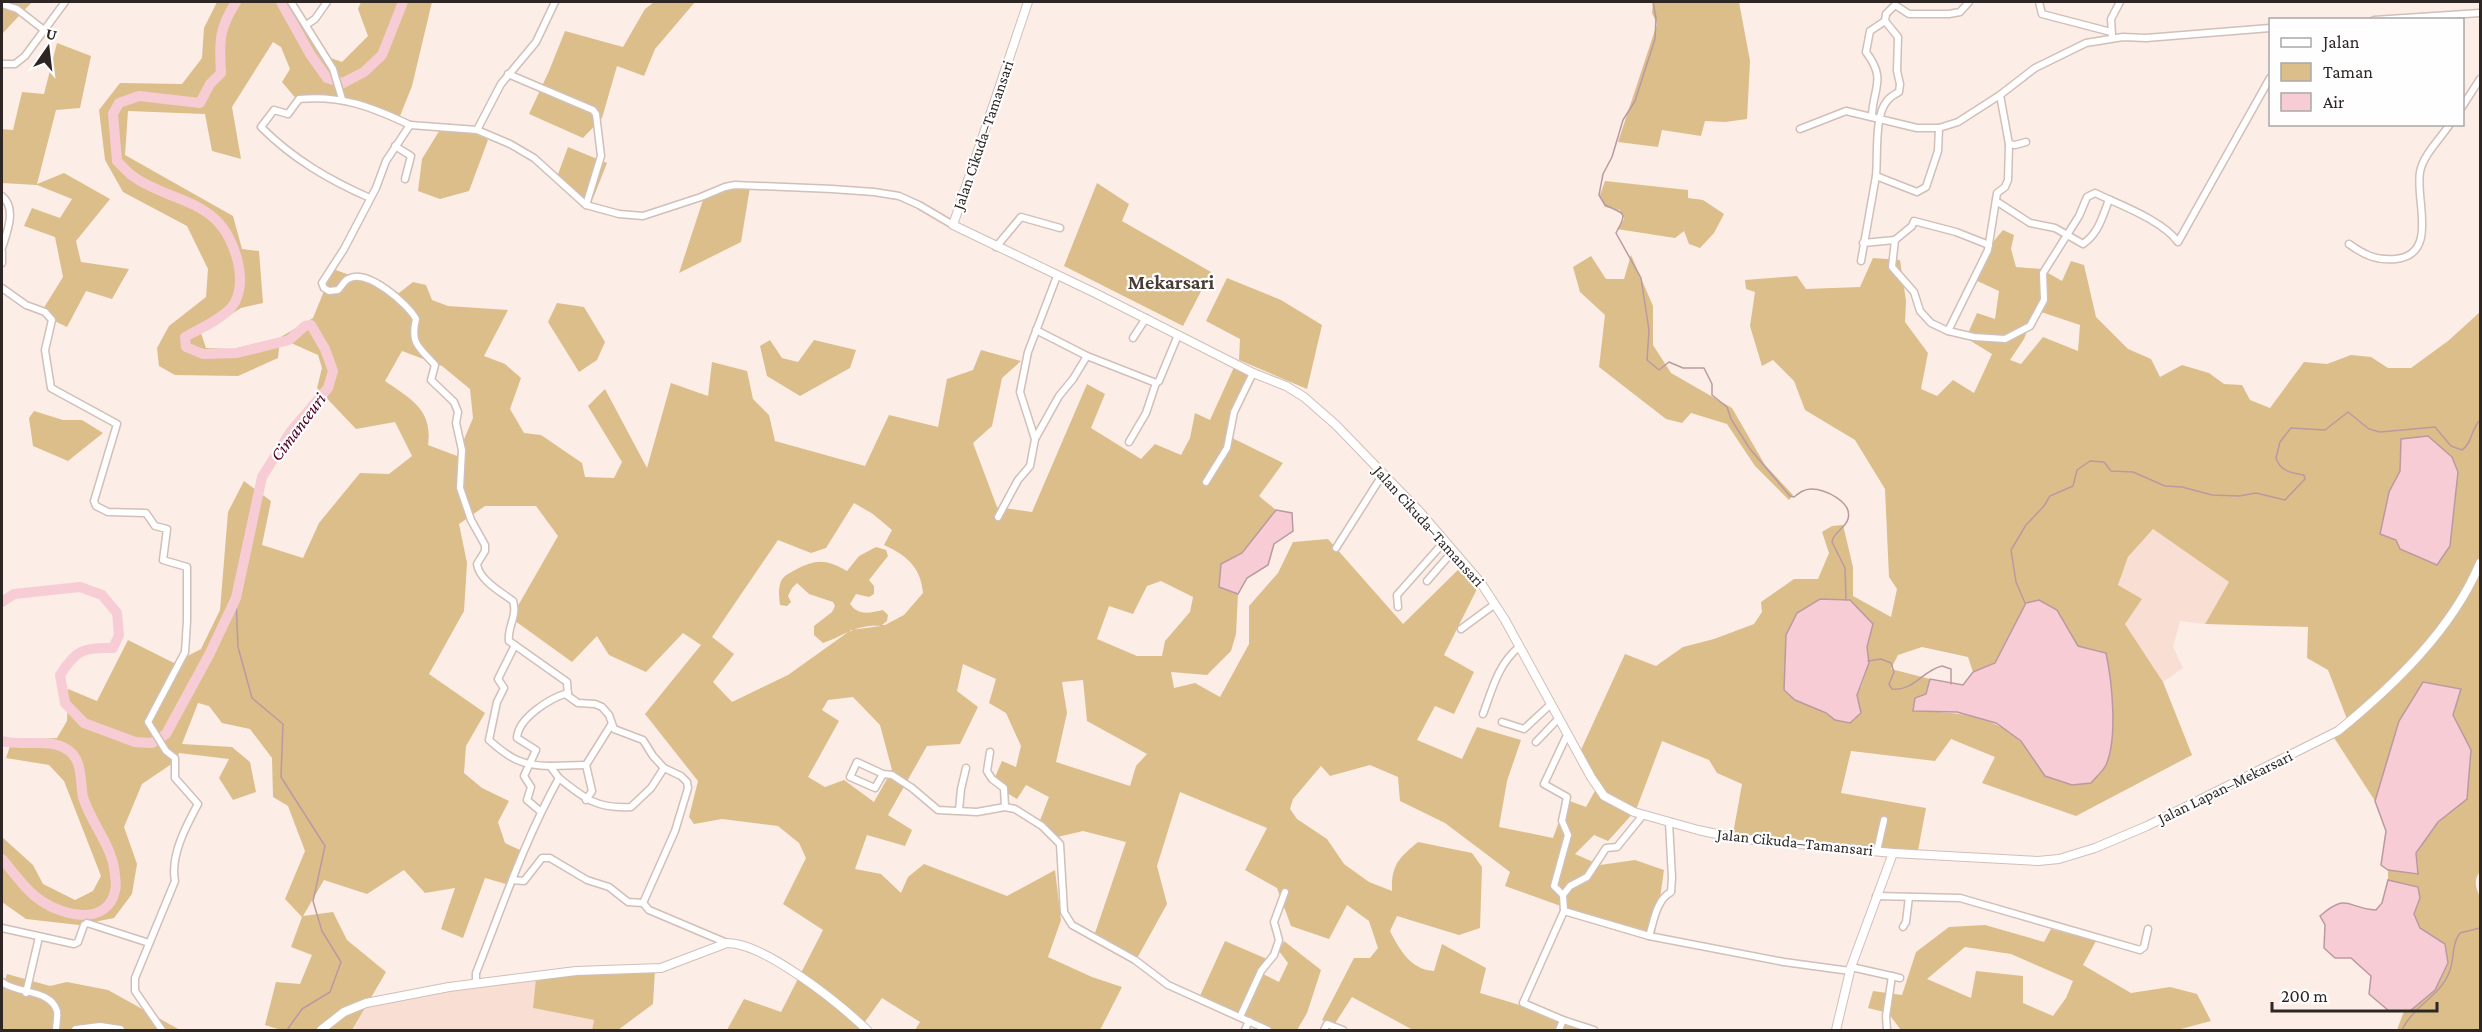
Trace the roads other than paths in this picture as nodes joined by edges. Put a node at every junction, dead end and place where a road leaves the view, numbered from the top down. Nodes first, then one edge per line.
1 (65, 2) edge
2 (291, 2) edge
3 (327, 2) edge
4 (555, 2) edge
5 (1028, 2) edge
6 (1969, 2) edge
7 (2039, 2) edge
8 (2120, 2) edge
9 (2, 4) edge
10 (2481, 12) edge
11 (2400, 18) edge
12 (1885, 21) junction
13 (306, 24) junction
14 (2269, 28) edge
15 (44, 30) junction
16 (2112, 35) junction
17 (2, 64) edge
18 (508, 74) junction
19 (2481, 79) edge
20 (2269, 82) edge
21 (2000, 95) junction
22 (342, 99) junction
23 (2464, 105) edge
24 (1872, 116) junction
25 (1881, 118) junction
26 (410, 125) junction
27 (2449, 126) edge
28 (1939, 128) junction
29 (1800, 129) dead end
30 (477, 130) junction
31 (2026, 142) dead end
32 (2009, 144) junction
33 (395, 146) junction
34 (1876, 176) junction
35 (405, 179) dead end
36 (2, 196) edge
37 (370, 198) junction
38 (2109, 200) junction
39 (1996, 201) junction
40 (586, 205) junction
41 (953, 225) junction
42 (1060, 228) dead end
43 (2068, 235) junction
44 (1896, 240) junction
45 (1863, 243) junction
46 (2349, 244) dead end
47 (1989, 245) junction
48 (996, 247) junction
49 (2, 250) edge
50 (1861, 261) dead end
51 (2, 263) edge
52 (1057, 276) junction
53 (2, 288) edge
54 (1146, 318) junction
55 (1036, 330) junction
56 (1948, 331) junction
57 (1178, 335) junction
58 (1133, 338) dead end
59 (1087, 356) junction
60 (1253, 373) junction
61 (1156, 383) junction
62 (1035, 439) junction
63 (1129, 442) dead end
64 (1383, 474) junction
65 (1206, 482) dead end
66 (998, 517) dead end
67 (1444, 542) junction
68 (1336, 548) dead end
69 (1453, 551) junction
70 (2481, 563) edge
71 (1427, 581) dead end
72 (1495, 604) junction
73 (1398, 607) dead end
74 (1461, 629) dead end
75 (514, 645) junction
76 (1519, 647) junction
77 (568, 693) junction
78 (1551, 704) junction
79 (1484, 714) dead end
80 (1559, 718) junction
81 (1502, 722) dead end
82 (611, 725) junction
83 (1567, 735) junction
84 (1536, 742) dead end
85 (990, 752) dead end
86 (586, 765) junction
87 (531, 766) junction
88 (550, 766) junction
89 (664, 768) junction
90 (966, 768) dead end
91 (883, 774) junction
92 (559, 778) junction
93 (586, 800) junction
94 (1005, 807) junction
95 (959, 810) junction
96 (540, 811) junction
97 (1643, 815) junction
98 (1884, 820) dead end
99 (1670, 822) junction
100 (1877, 851) junction
101 (1893, 853) junction
102 (512, 880) junction
103 (1285, 892) dead end
104 (1563, 895) junction
105 (1876, 896) junction
106 (1909, 897) junction
107 (643, 903) junction
108 (1564, 911) junction
109 (1903, 927) dead end
110 (2, 928) edge
111 (2148, 929) dead end
112 (39, 936) junction
113 (1649, 936) junction
114 (149, 943) junction
115 (727, 944) junction
116 (1851, 970) junction
117 (1892, 976) junction
118 (1900, 978) dead end
119 (2, 982) edge
120 (476, 983) junction
121 (26, 993) junction
122 (1240, 1017) junction
123 (1563, 1020) junction
124 (1249, 1021) junction
125 (56, 1030) edge
126 (76, 1030) edge
127 (120, 1030) edge
128 (162, 1030) edge
129 (321, 1030) edge
130 (867, 1030) edge
131 (1245, 1030) edge
132 (1268, 1030) edge
133 (1324, 1030) edge
134 (1343, 1030) edge
135 (1559, 1030) edge
136 (1594, 1030) edge
137 (1836, 1030) edge
138 (1887, 1030) edge

1 - 15 street
2 - 13 street
3 - 13 street
4 - 18 street
5 - 41 street, Jalan Cikuda–Tamansari
6 - 12 street
7 - 16 street
8 - 16 street
9 - 15 street
10 - 11 street
12 - 24 street
12 - 25 street
13 - 22 street
14 - 16 street
15 - 17 street
16 - 21 street
18 - 30 street
18 - 40 street
19 - 23 street
20 - 38 street
21 - 28 street
21 - 32 street
22 - 26 street
22 - 37 street
24 - 25 street
24 - 29 street
25 - 28 street
25 - 34 street
26 - 30 street
26 - 33 street
27 - 46 street
28 - 34 street
30 - 40 street
31 - 32 street
32 - 39 street
33 - 35 street
33 - 37 street
34 - 45 street
36 - 49 street
37 - 75 street
38 - 43 street
38 - 43 street
39 - 43 street
39 - 47 street
40 - 41 street
41 - 48 street, Jalan Cikuda–Tamansari
42 - 48 street
43 - 56 street
44 - 45 street
44 - 47 street
44 - 56 street
45 - 50 street
47 - 56 street
48 - 52 street, Jalan Cikuda–Tamansari
49 - 51 street
52 - 54 street, Jalan Cikuda–Tamansari
52 - 55 street
53 - 114 street
54 - 57 street, Jalan Cikuda–Tamansari
54 - 58 street
55 - 59 street
55 - 62 street
57 - 60 street, Jalan Cikuda–Tamansari
57 - 61 street
59 - 61 street
59 - 62 street
60 - 64 street, Jalan Cikuda–Tamansari
60 - 65 street
61 - 63 street
62 - 66 street
64 - 67 street, Jalan Cikuda–Tamansari
64 - 68 street
67 - 69 street, Jalan Cikuda–Tamansari
67 - 73 street
69 - 71 street
69 - 72 street, Jalan Cikuda–Tamansari
70 - 101 street, Jalan Lapan–Mekarsari
72 - 74 street
72 - 76 street, Jalan Cikuda–Tamansari
75 - 77 street
75 - 87 street
76 - 78 street, Jalan Cikuda–Tamansari
76 - 79 street
77 - 82 street
77 - 87 street
78 - 80 street, Jalan Cikuda–Tamansari
78 - 81 street
80 - 83 street, Jalan Cikuda–Tamansari
80 - 84 street
82 - 86 street
82 - 89 street
83 - 97 street, Jalan Cikuda–Tamansari
83 - 104 street
85 - 94 street
86 - 88 street
86 - 93 street
87 - 88 street
87 - 96 street
88 - 92 street
89 - 93 street
89 - 107 street
90 - 95 street
91 - 91 street
91 - 95 street
92 - 93 street
92 - 96 street
94 - 95 street
94 - 122 street
96 - 102 street
97 - 99 street, Jalan Cikuda–Tamansari
97 - 104 street
98 - 100 street
99 - 100 street, Jalan Cikuda–Tamansari
99 - 113 street
100 - 101 street, Jalan Cikuda–Tamansari
101 - 105 street, Jalan Cikuda–Tamansari
102 - 107 street
102 - 120 street
103 - 122 street
104 - 108 street
105 - 106 street
105 - 116 street, Jalan Cikuda–Tamansari
106 - 109 street
106 - 111 street
107 - 115 street
108 - 113 street
108 - 123 street
110 - 112 street
112 - 114 street
112 - 121 street
113 - 116 street
114 - 128 street
115 - 120 street
115 - 130 street
116 - 117 street
116 - 137 street, Jalan Cikuda–Tamansari
117 - 118 street
117 - 138 street
119 - 121 street
120 - 129 street
121 - 125 street
122 - 124 street
123 - 135 street
123 - 136 street
124 - 131 street
124 - 132 street
126 - 127 street
133 - 134 street

